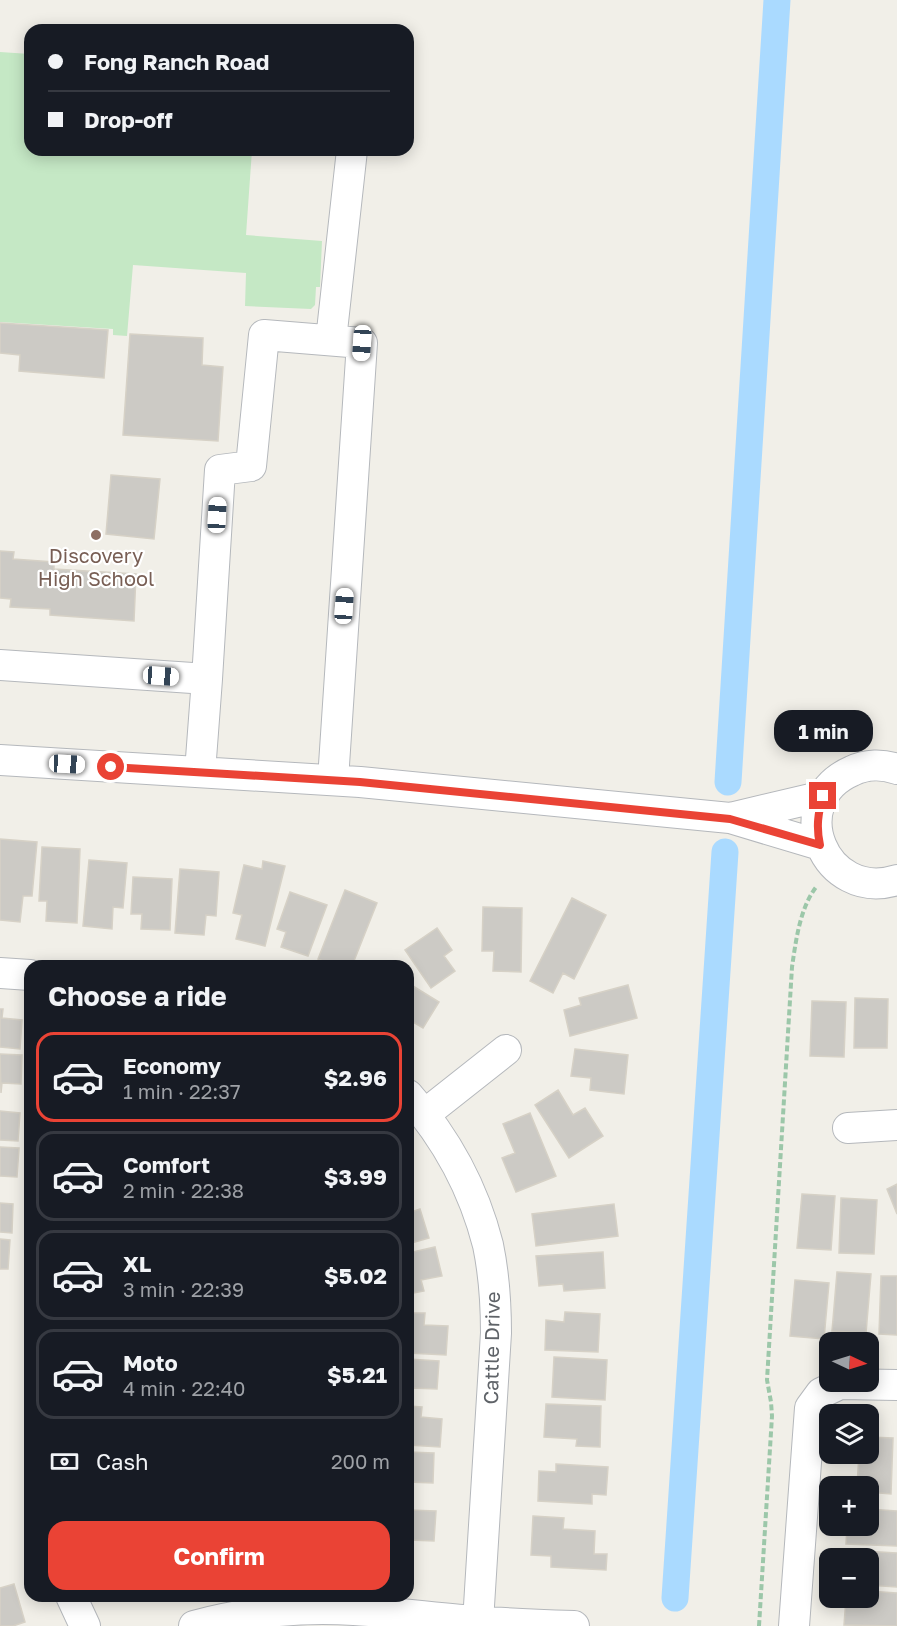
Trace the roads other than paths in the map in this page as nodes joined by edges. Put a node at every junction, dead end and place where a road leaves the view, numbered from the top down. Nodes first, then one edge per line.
1 (351, 156) edge
2 (331, 340) junction
3 (0, 665) edge
4 (207, 679) junction
5 (0, 760) edge
6 (897, 769) edge
7 (200, 772) junction
8 (333, 780) junction
9 (823, 796) junction
10 (730, 819) junction
11 (827, 856) junction
12 (892, 887) edge
13 (0, 973) edge
14 (24, 975) edge
15 (506, 1050) dead end
16 (416, 1105) edge
17 (897, 1125) edge
18 (848, 1128) dead end
19 (897, 1385) edge
20 (74, 1602) edge
21 (236, 1622) edge
22 (478, 1622) junction
23 (86, 1626) edge
24 (194, 1626) edge
25 (574, 1626) edge
26 (794, 1626) edge

1 - 2 street
2 - 4 street
2 - 8 street
3 - 4 street
4 - 7 street
5 - 7 street
6 - 9 street
7 - 8 street
8 - 10 street
9 - 10 street
9 - 11 street
10 - 11 street
11 - 12 street
13 - 14 street
15 - 16 street
16 - 22 street, Cattle Drive
17 - 18 street
19 - 26 street
20 - 23 street
21 - 22 street
21 - 24 street
22 - 25 street

